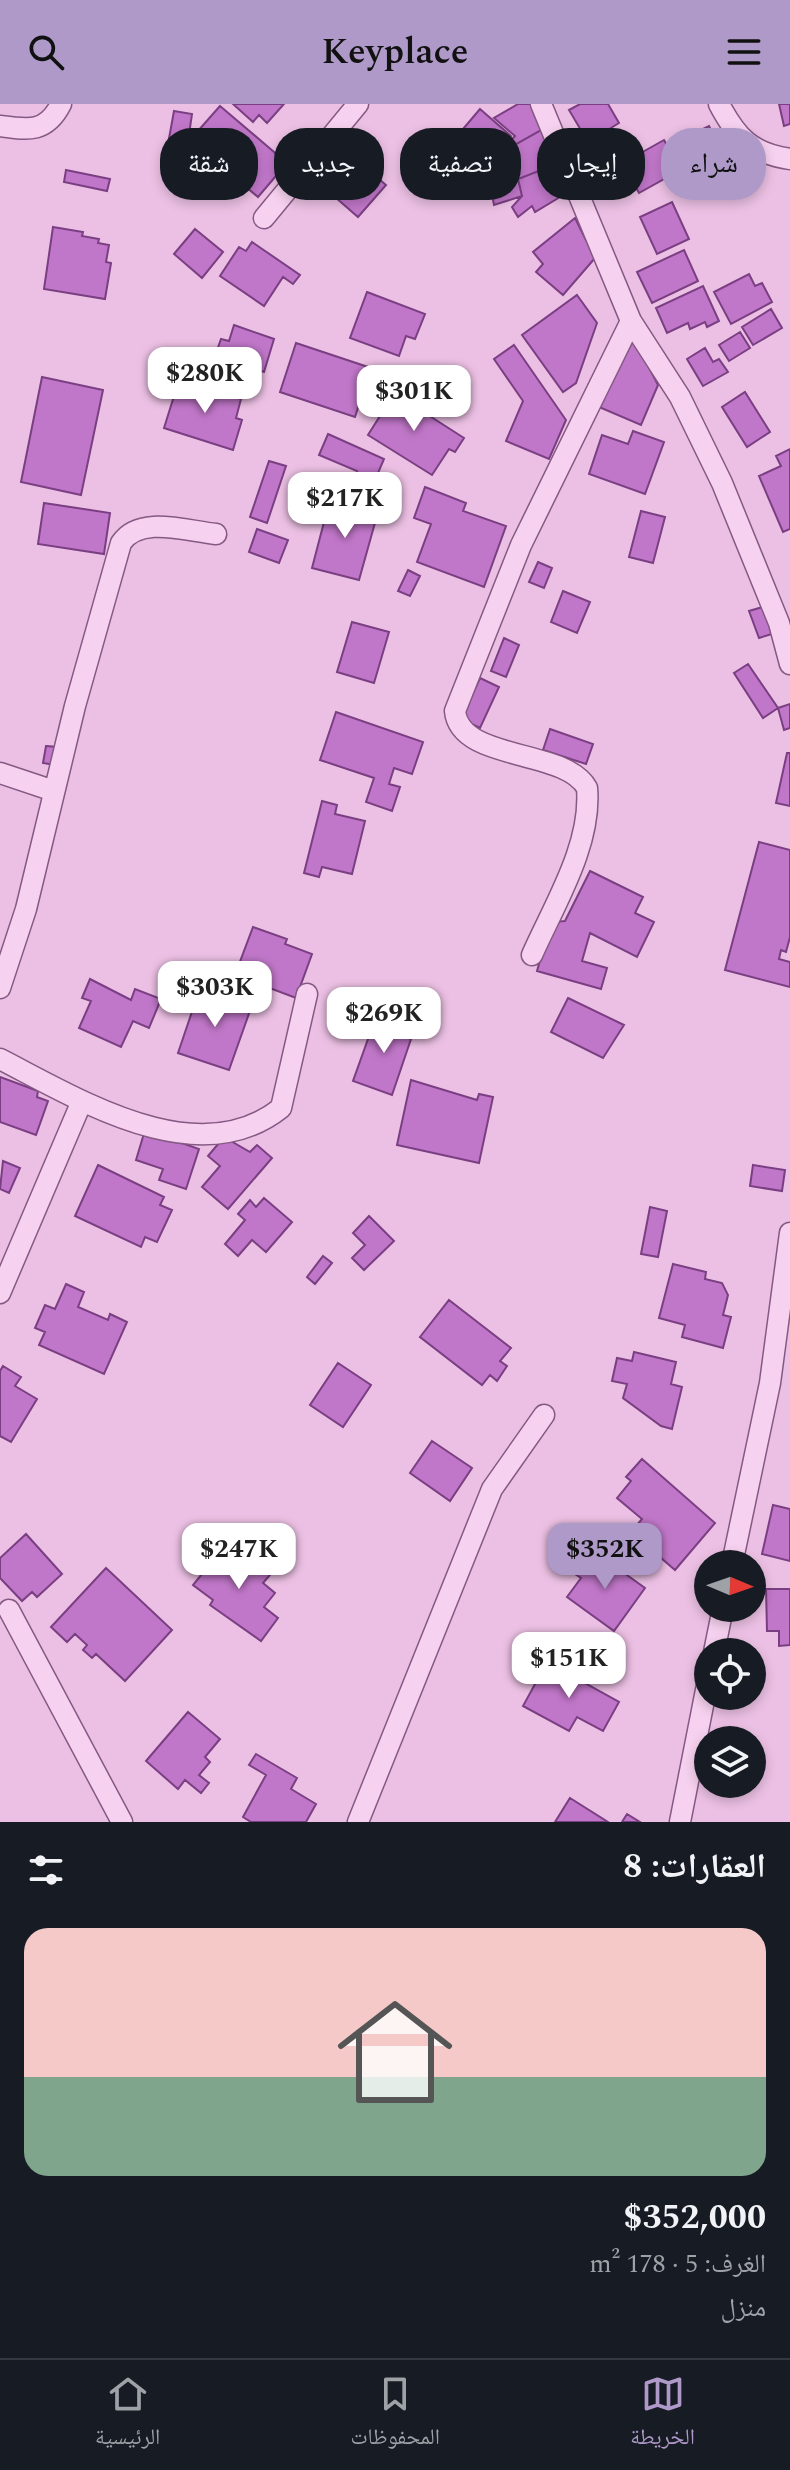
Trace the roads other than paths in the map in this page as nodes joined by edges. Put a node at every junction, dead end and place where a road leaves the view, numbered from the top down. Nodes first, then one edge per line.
1 (61, 104) edge
2 (358, 104) edge
3 (541, 104) edge
4 (719, 104) edge
5 (0, 126) edge
6 (790, 159) edge
7 (264, 218) dead end
8 (631, 321) junction
9 (216, 534) dead end
10 (790, 664) edge
11 (0, 773) edge
12 (54, 791) junction
13 (532, 955) dead end
14 (0, 988) edge
15 (307, 994) dead end
16 (0, 1059) edge
17 (82, 1101) junction
18 (790, 1233) edge
19 (0, 1293) edge
20 (544, 1415) dead end
21 (735, 1550) edge
22 (9, 1610) dead end
23 (702, 1710) edge
24 (122, 1822) edge
25 (358, 1822) edge
26 (680, 1822) edge

1 - 5 street
2 - 7 street
3 - 8 street
4 - 6 street
8 - 10 street
8 - 13 street
9 - 12 street
11 - 12 street
12 - 14 street
15 - 17 street
16 - 17 street
17 - 19 street
18 - 21 street
20 - 25 street
22 - 24 street
23 - 26 street

